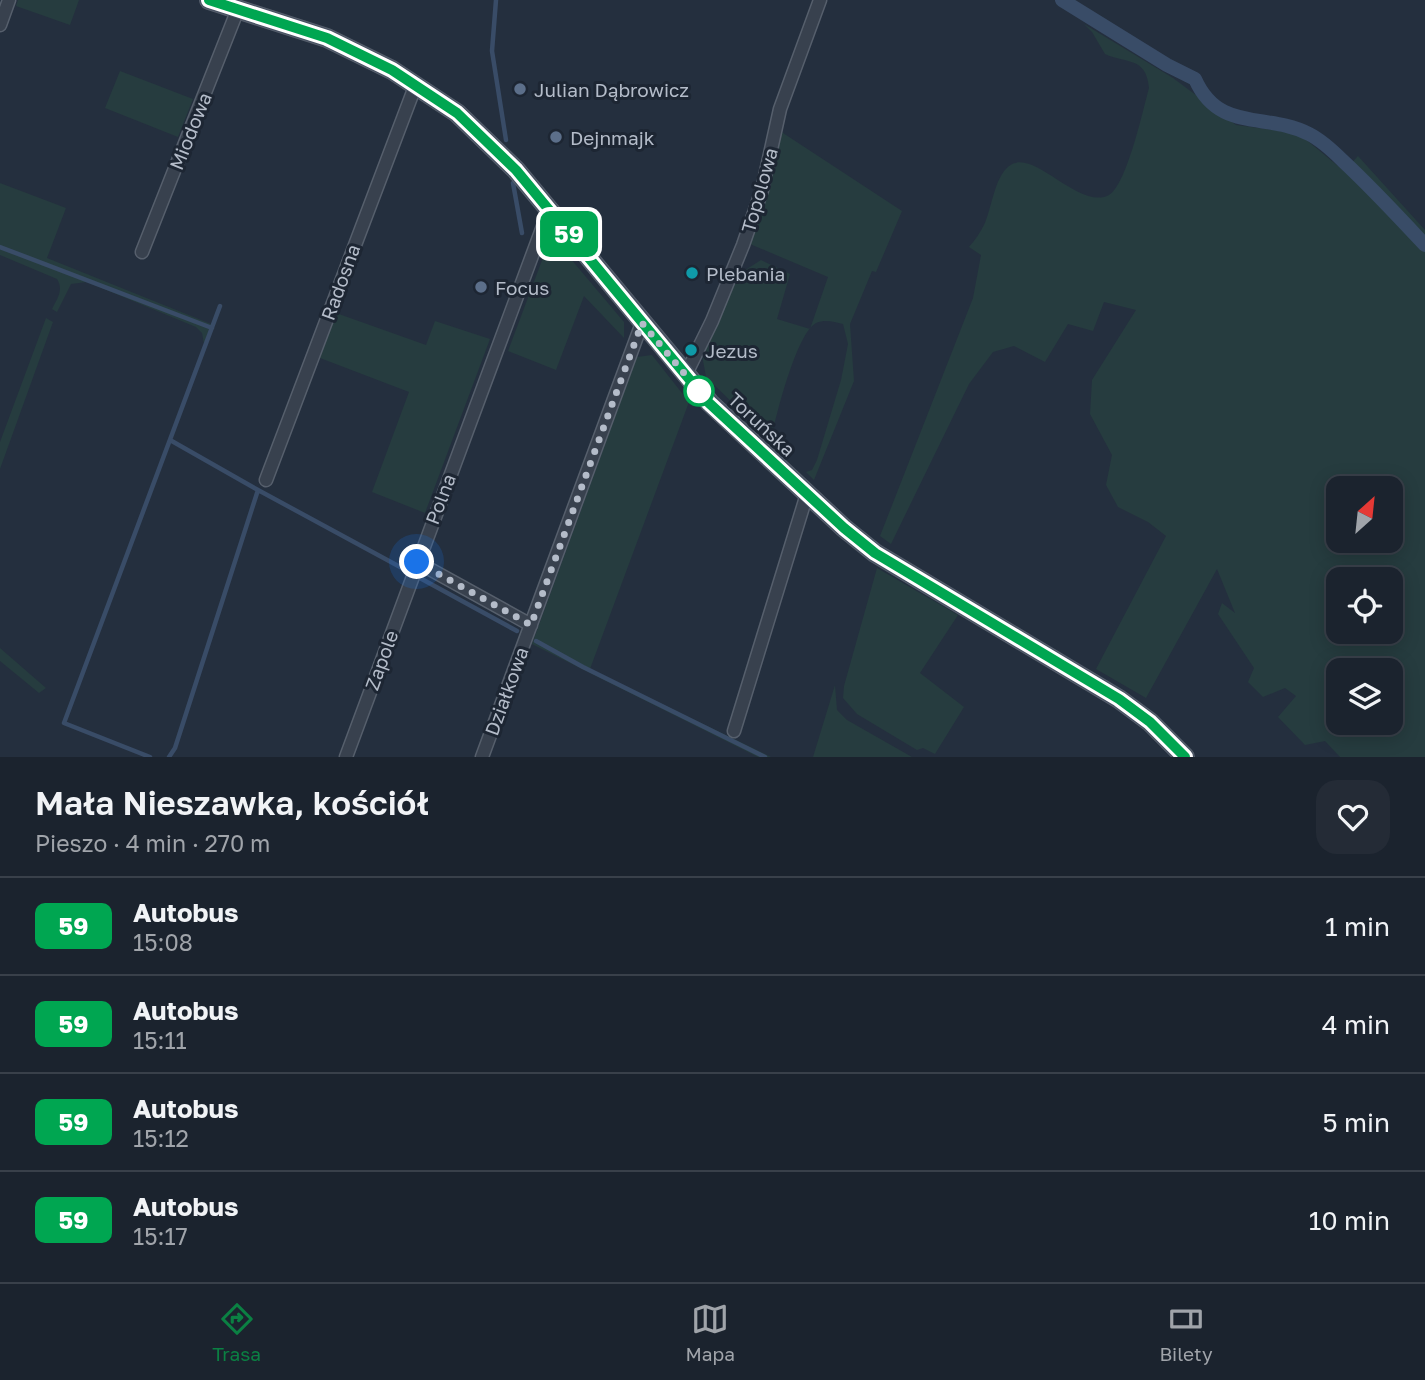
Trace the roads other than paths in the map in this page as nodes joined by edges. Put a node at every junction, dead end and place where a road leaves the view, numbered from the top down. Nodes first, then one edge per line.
1 (9, 0) edge
2 (209, 0) edge
3 (820, 0) edge
4 (238, 9) junction
5 (0, 24) edge
6 (416, 84) junction
7 (549, 210) junction
8 (142, 252) dead end
9 (642, 323) junction
10 (685, 376) junction
11 (266, 480) dead end
12 (807, 494) junction
13 (417, 562) junction
14 (531, 625) junction
15 (734, 731) dead end
16 (346, 757) edge
17 (482, 757) edge
18 (1185, 757) edge

1 - 5 street
2 - 4 main road, Toruńska
3 - 10 street, Topolowa
4 - 6 main road, Toruńska
4 - 8 street, Miodowa
6 - 7 main road, Toruńska
6 - 11 street, Radosna
7 - 9 main road, Toruńska
7 - 13 street, Polna
9 - 10 main road, Toruńska
9 - 14 street
10 - 12 main road, Toruńska
12 - 15 street
12 - 18 main road, Toruńska
13 - 14 street
13 - 16 street, Zapole
14 - 17 street, Działkowa

